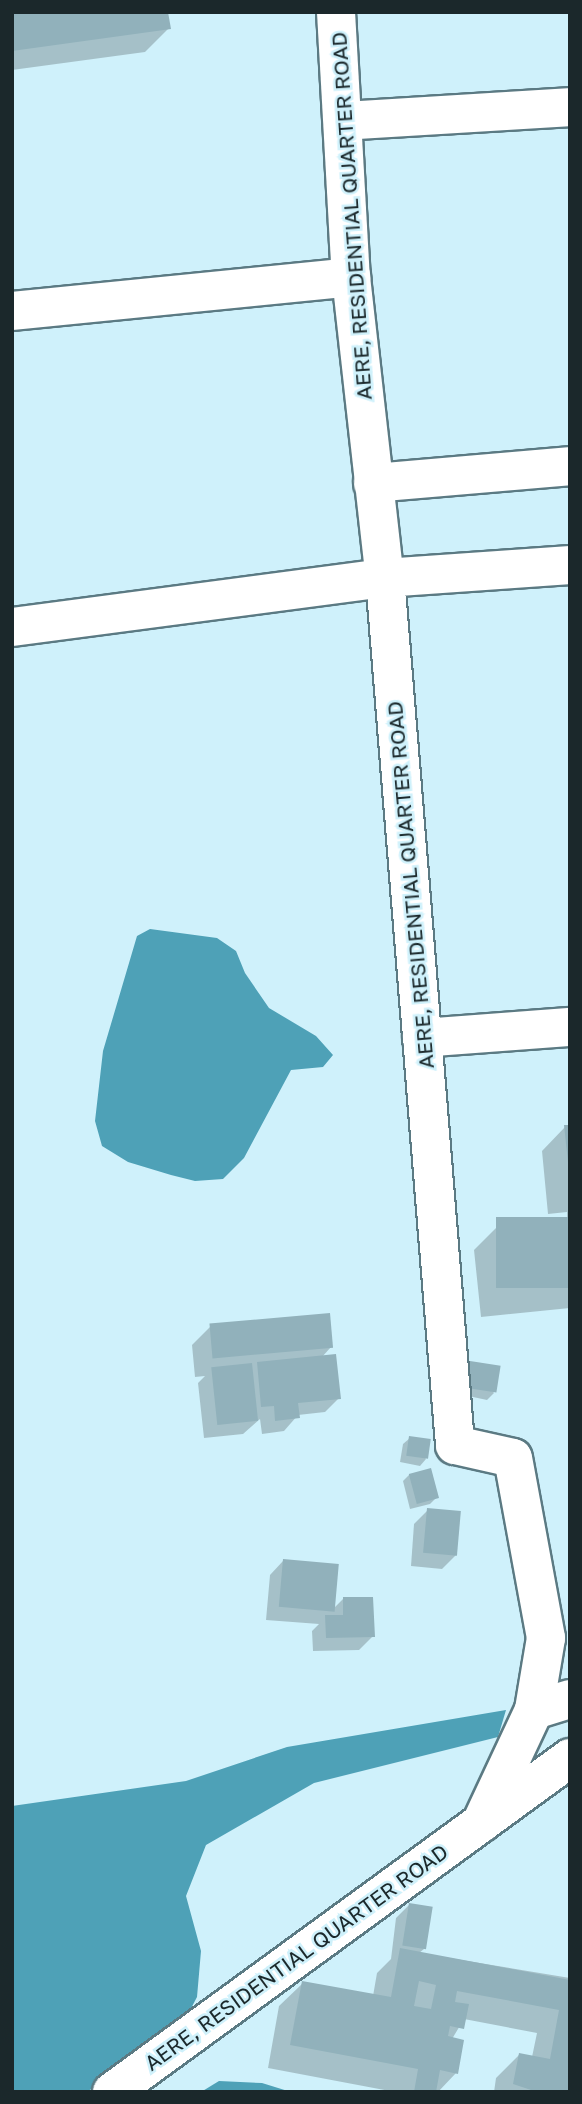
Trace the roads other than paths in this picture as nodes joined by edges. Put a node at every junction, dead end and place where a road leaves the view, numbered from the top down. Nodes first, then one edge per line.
1 (336, 12) edge
2 (570, 107) edge
3 (344, 121) junction
4 (351, 277) junction
5 (12, 312) edge
6 (570, 466) edge
7 (373, 483) junction
8 (570, 565) edge
9 (385, 578) junction
10 (12, 627) edge
11 (570, 1027) edge
12 (422, 1038) junction
13 (570, 1699) edge
14 (534, 1710) junction
15 (570, 1758) edge
16 (481, 1823) junction
17 (112, 2092) edge

1 - 3 street, AERE, RESIDENTIAL QUARTER ROAD
2 - 3 street
3 - 4 street, AERE, RESIDENTIAL QUARTER ROAD
4 - 5 street
4 - 7 street, AERE, RESIDENTIAL QUARTER ROAD
6 - 7 street
7 - 9 street, AERE, RESIDENTIAL QUARTER ROAD
8 - 9 street
9 - 10 street
9 - 12 street, AERE, RESIDENTIAL QUARTER ROAD
11 - 12 street
12 - 14 street, AERE, RESIDENTIAL QUARTER ROAD
13 - 14 street
14 - 16 street, AERE, RESIDENTIAL QUARTER ROAD
15 - 16 street, AERE, RESIDENTIAL QUARTER ROAD
16 - 17 street, AERE, RESIDENTIAL QUARTER ROAD

